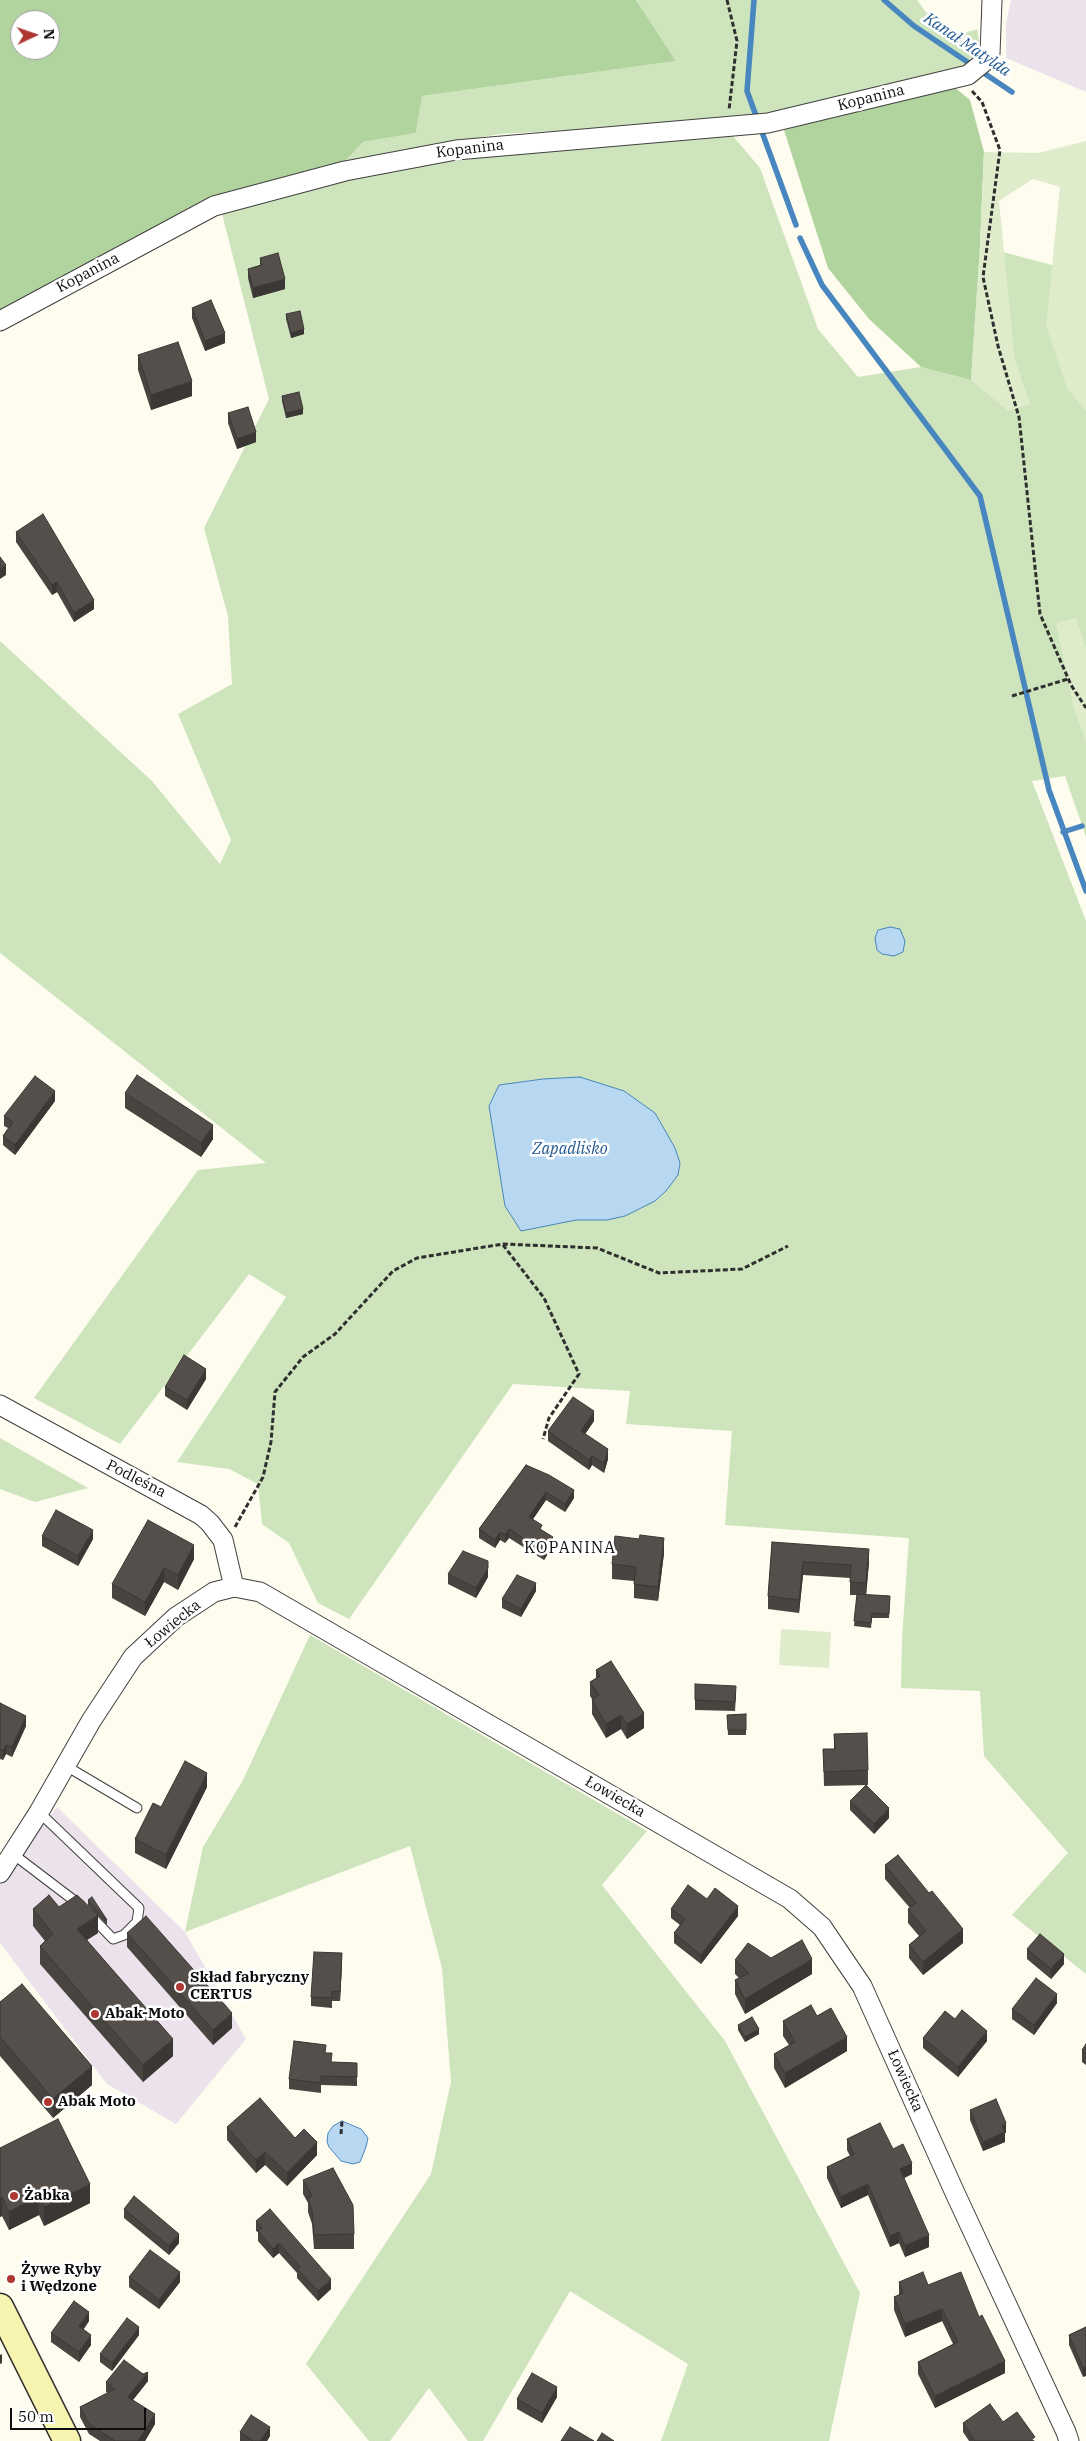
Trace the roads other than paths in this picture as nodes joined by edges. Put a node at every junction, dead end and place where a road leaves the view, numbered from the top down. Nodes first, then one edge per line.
1 (992, 0) edge
2 (0, 321) edge
3 (0, 1405) edge
4 (234, 1587) junction
5 (66, 1766) junction
6 (137, 1808) dead end
7 (40, 1812) junction
8 (12, 1854) junction
9 (0, 1873) edge
10 (0, 2307) edge
11 (67, 2441) edge
12 (1069, 2441) edge

1 - 2 street, Kopanina
3 - 4 street, Podleśna
4 - 5 street, Łowiecka
4 - 12 street, Łowiecka
5 - 6 lane
5 - 7 street, Łowiecka
7 - 8 street, Łowiecka
7 - 8 lane
8 - 9 street, Łowiecka
10 - 11 street

